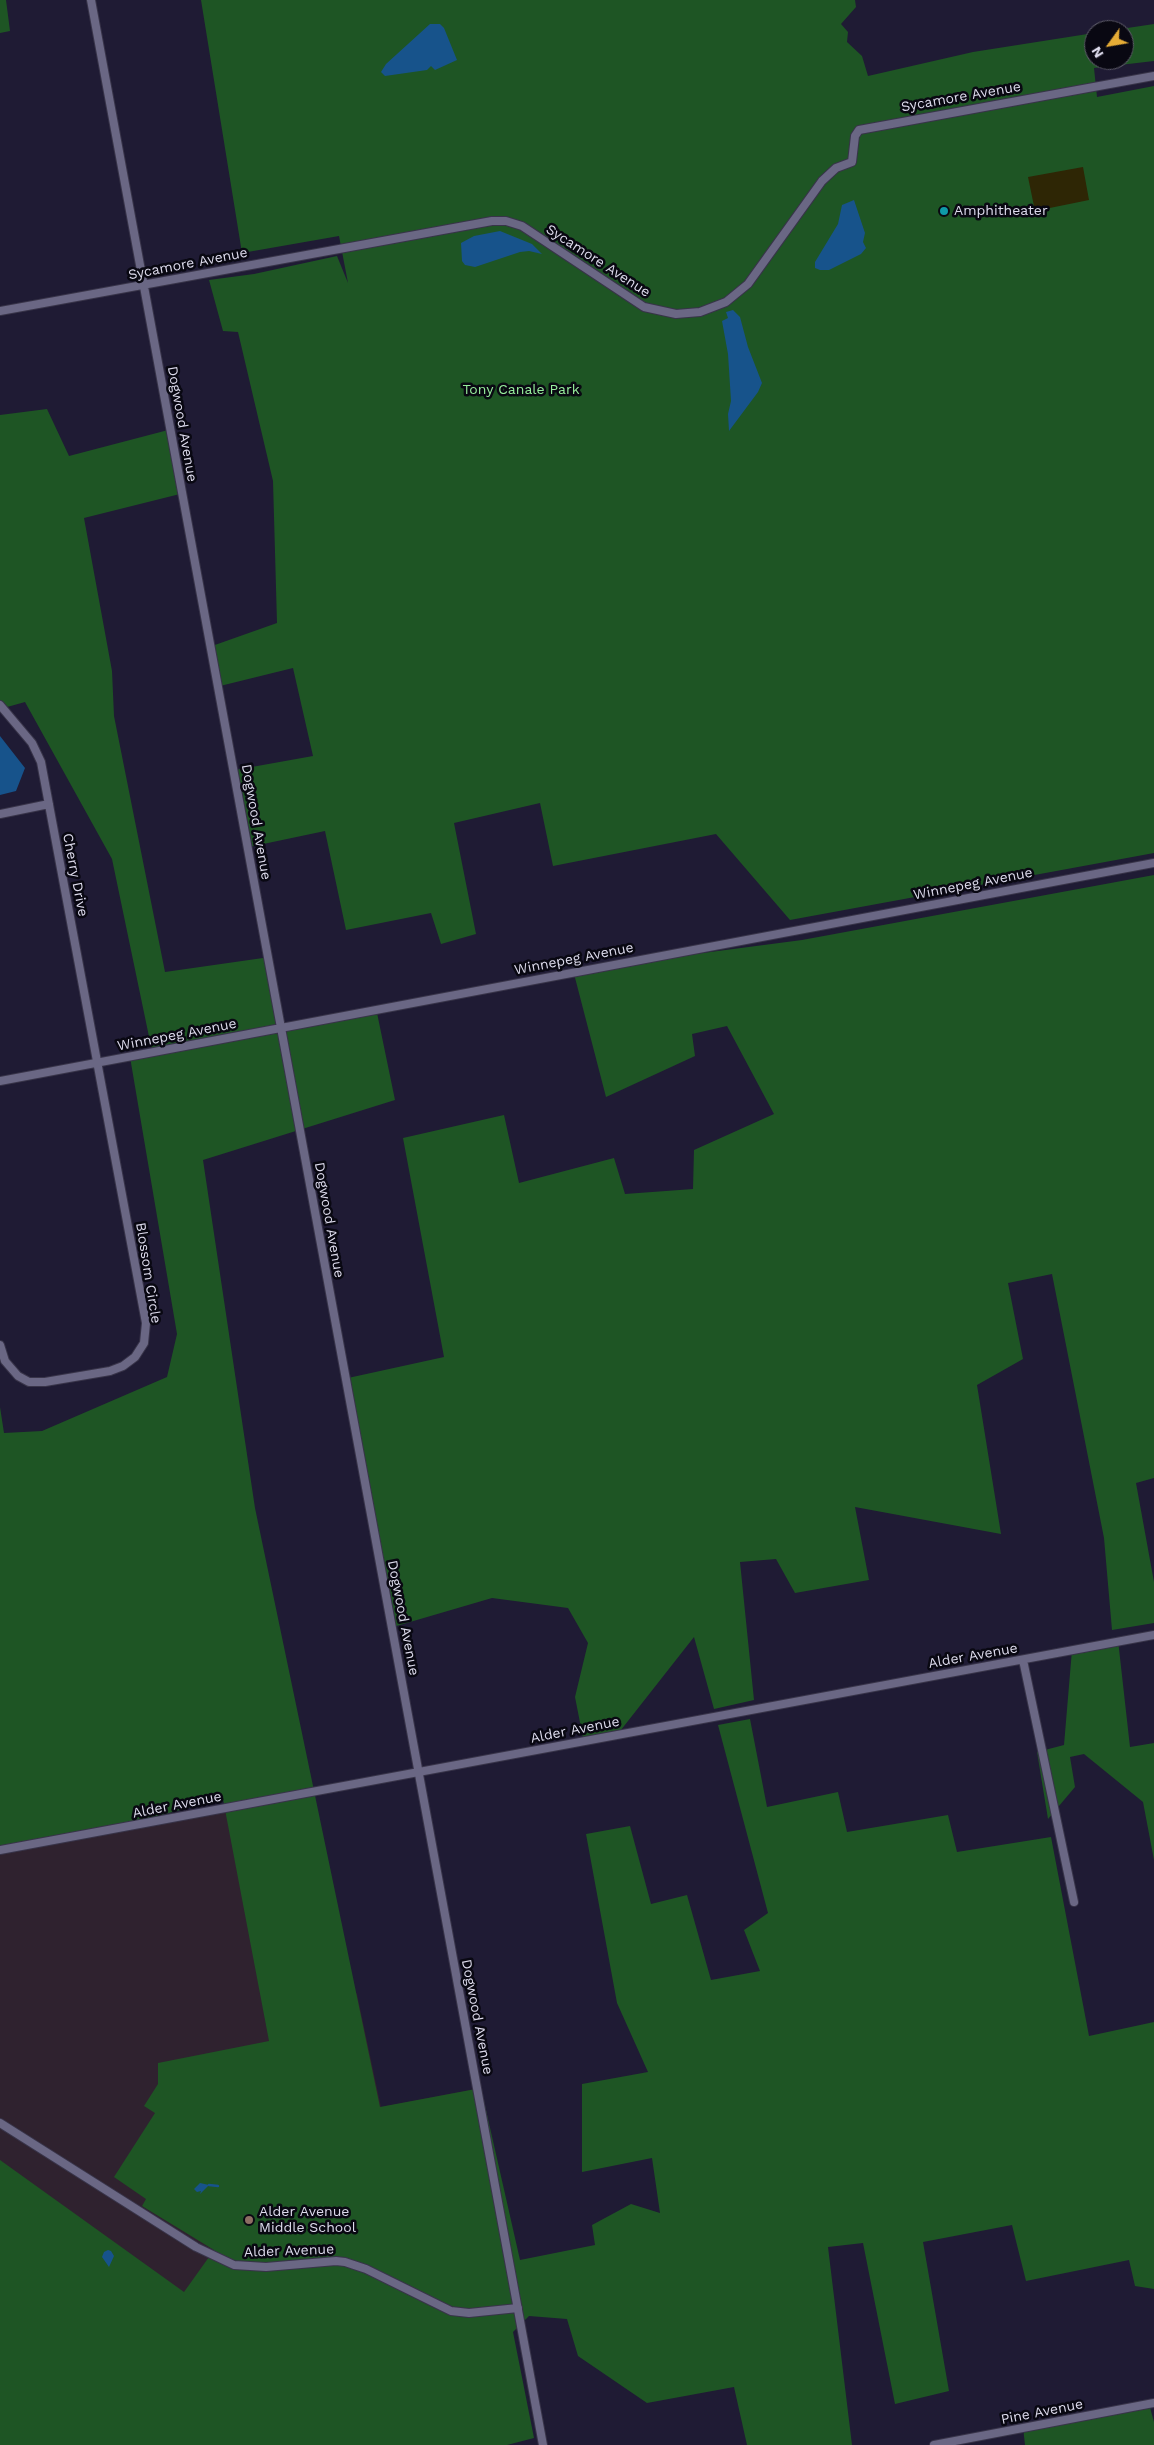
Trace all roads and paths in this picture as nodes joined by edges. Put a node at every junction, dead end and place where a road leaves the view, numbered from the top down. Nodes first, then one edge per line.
1 (91, 0) edge
2 (1154, 76) edge
3 (144, 285) junction
4 (0, 311) edge
5 (0, 705) edge
6 (49, 804) junction
7 (0, 814) edge
8 (1154, 863) edge
9 (281, 1028) junction
10 (98, 1062) junction
11 (0, 1081) edge
12 (0, 1345) edge
13 (1154, 1635) edge
14 (1023, 1660) junction
15 (419, 1772) junction
16 (0, 1850) edge
17 (1074, 1902) dead end
18 (0, 2123) edge
19 (518, 2308) junction
20 (1154, 2403) edge
21 (543, 2445) edge
22 (934, 2445) edge

1 - 3 street, Dogwood Avenue
2 - 3 street, Sycamore Avenue
3 - 4 street, Sycamore Avenue
3 - 9 street, Dogwood Avenue
5 - 6 street, Cherry Drive
6 - 7 street
6 - 10 street, Cherry Drive
8 - 9 street, Winnepeg Avenue
9 - 10 street, Winnepeg Avenue
9 - 15 street, Dogwood Avenue
10 - 11 street, Winnepeg Avenue
10 - 12 street, Blossom Circle
13 - 14 street, Alder Avenue
14 - 15 street, Alder Avenue
14 - 17 street
15 - 16 street, Alder Avenue
15 - 19 street, Dogwood Avenue
18 - 19 street, Alder Avenue
19 - 21 street, Dogwood Avenue
20 - 22 street, Pine Avenue

